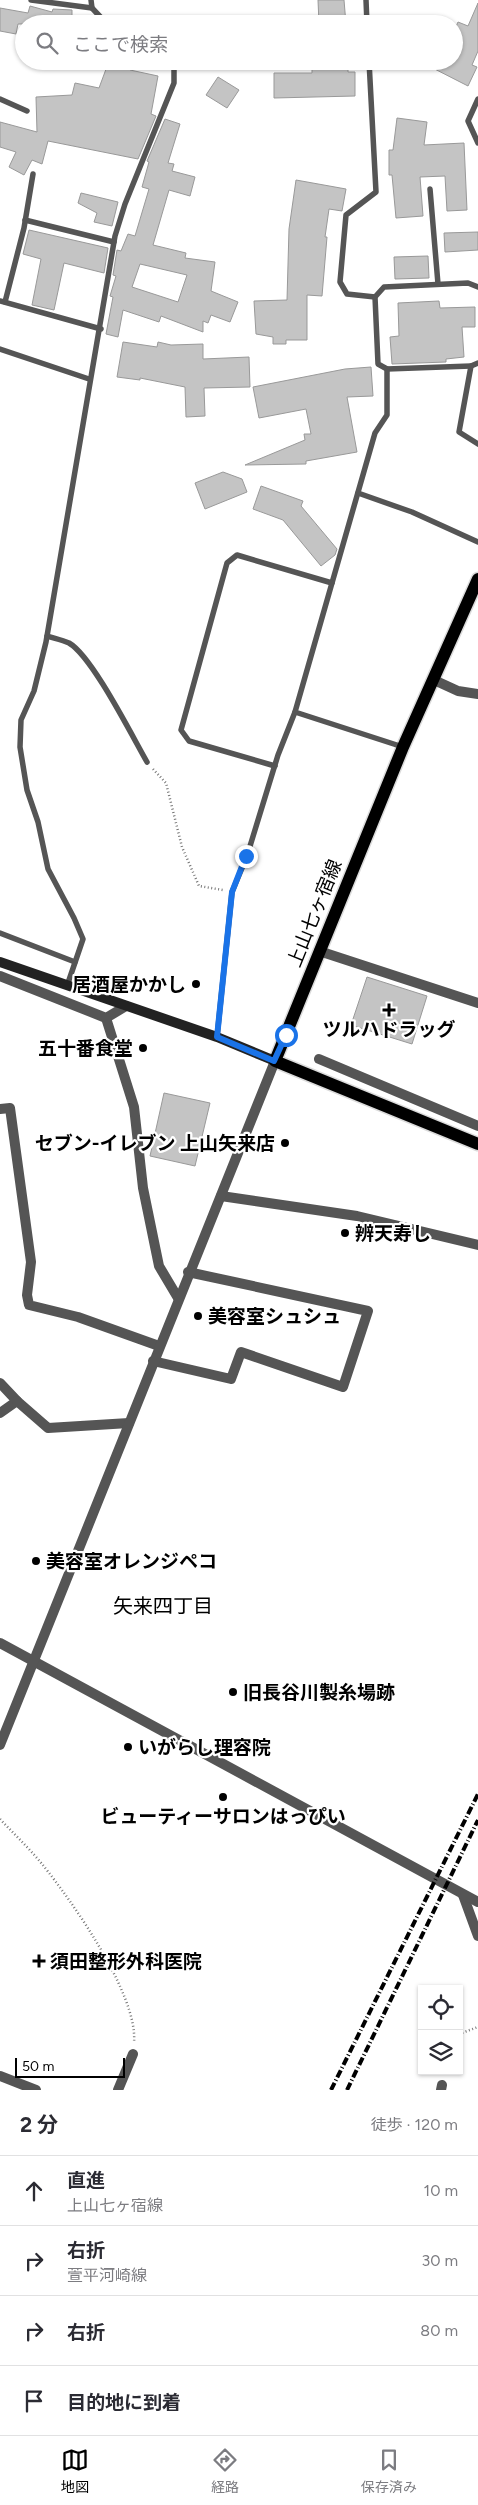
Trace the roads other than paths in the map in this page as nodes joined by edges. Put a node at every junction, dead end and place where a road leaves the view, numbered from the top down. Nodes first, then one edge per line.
1 (31, 0) edge
2 (91, 0) edge
3 (366, 0) edge
4 (92, 8) junction
5 (99, 15) edge
6 (367, 15) edge
7 (174, 70) edge
8 (369, 70) edge
9 (0, 99) edge
10 (478, 99) edge
11 (27, 111) dead end
12 (478, 144) edge
13 (33, 174) dead end
14 (430, 189) dead end
15 (25, 220) junction
16 (114, 242) junction
17 (438, 284) junction
18 (478, 286) edge
19 (376, 297) junction
20 (3, 302) edge
21 (101, 329) junction
22 (0, 349) edge
23 (478, 363) edge
24 (471, 366) junction
25 (388, 369) junction
26 (89, 379) junction
27 (478, 444) edge
28 (358, 493) junction
29 (478, 542) edge
30 (478, 579) edge
31 (332, 583) junction
32 (47, 636) junction
33 (434, 680) junction
34 (478, 694) edge
35 (295, 712) junction
36 (403, 747) junction
37 (147, 762) road end
38 (275, 766) junction
39 (0, 933) edge
40 (319, 951) junction
41 (0, 962) edge
42 (75, 962) junction
43 (0, 976) edge
44 (67, 986) junction
45 (478, 1003) edge
46 (126, 1006) junction
47 (106, 1018) junction
48 (217, 1037) junction
49 (319, 1060) dead end
50 (274, 1061) junction
51 (0, 1109) edge
52 (478, 1126) edge
53 (478, 1144) edge
54 (220, 1196) junction
55 (478, 1245) edge
56 (188, 1272) junction
57 (178, 1298) junction
58 (159, 1346) junction
59 (152, 1361) junction
60 (0, 1383) edge
61 (17, 1401) junction
62 (0, 1413) edge
63 (128, 1423) junction
64 (0, 1643) edge
65 (32, 1660) junction
66 (0, 1745) edge
67 (463, 1895) junction
68 (478, 1902) edge
69 (478, 1936) edge
70 (133, 2054) road end
71 (0, 2076) edge
72 (36, 2090) edge
73 (118, 2090) edge

1 - 4 lane
2 - 4 lane
3 - 6 lane
4 - 5 lane
7 - 16 lane
8 - 19 lane
9 - 11 lane
10 - 12 lane
13 - 15 lane
14 - 17 lane
15 - 16 lane
15 - 20 lane
16 - 21 lane
17 - 18 lane
17 - 19 lane
19 - 25 lane
20 - 21 lane
21 - 26 lane
22 - 26 lane
23 - 24 lane
24 - 25 lane
24 - 27 lane
25 - 28 lane
26 - 32 lane
28 - 29 lane
28 - 31 lane
30 - 33 main road, 上山七ヶ宿線
31 - 35 lane
31 - 38 lane
32 - 37 lane
32 - 42 lane
33 - 34 street
33 - 36 main road, 上山七ヶ宿線
35 - 36 lane
35 - 38 lane
36 - 40 main road, 上山七ヶ宿線
38 - 48 lane
39 - 42 lane
40 - 45 street
40 - 50 main road, 上山七ヶ宿線
41 - 44 main road
42 - 44 lane
43 - 47 street
44 - 46 main road
46 - 47 street
46 - 48 main road
47 - 57 street
48 - 50 main road
49 - 52 street
50 - 53 main road
50 - 54 street
51 - 58 street
54 - 55 street
54 - 56 street
56 - 57 street
56 - 59 street
57 - 58 street
58 - 59 street
59 - 63 street
60 - 61 street
61 - 62 street
61 - 63 street
63 - 65 street
64 - 65 street
65 - 66 street
65 - 67 street
67 - 68 street
67 - 69 street
70 - 73 street
71 - 72 street

